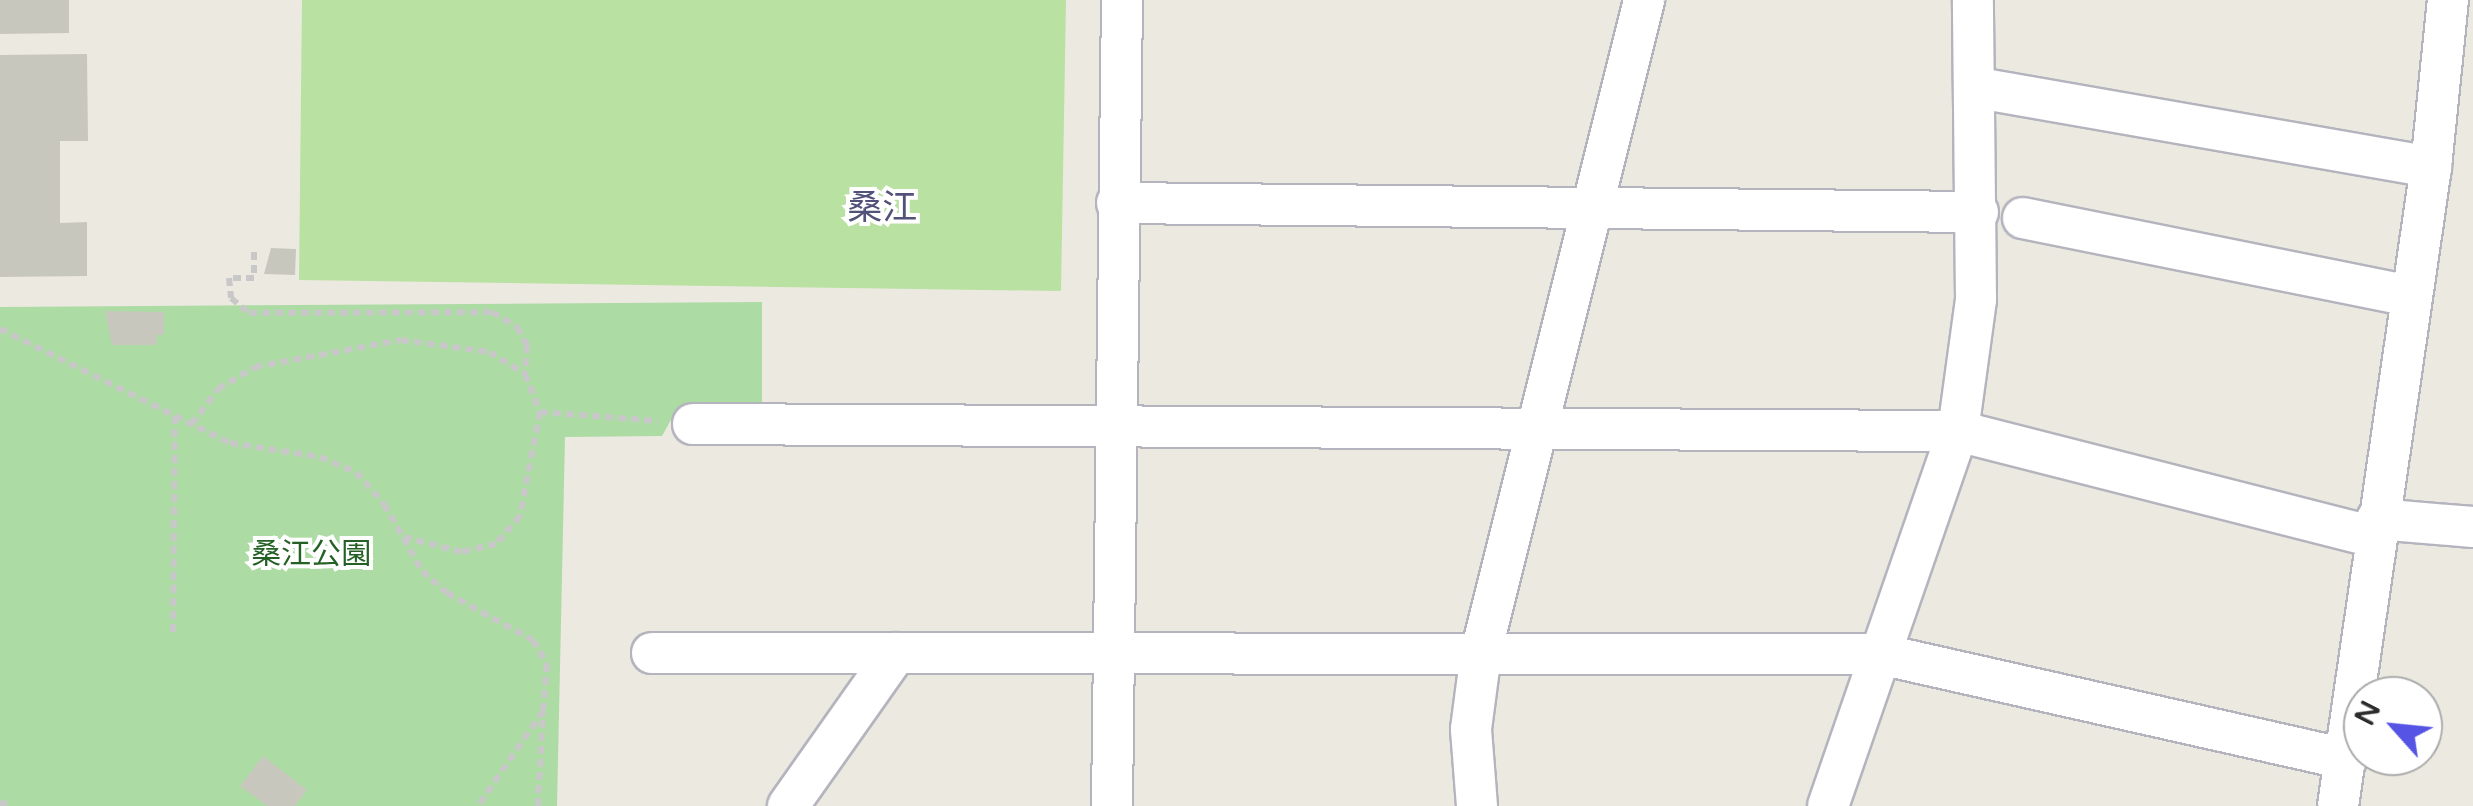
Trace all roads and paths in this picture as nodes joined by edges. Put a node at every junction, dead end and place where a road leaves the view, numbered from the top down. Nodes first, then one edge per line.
1 (1122, 0) edge
2 (1644, 0) edge
3 (1973, 0) edge
4 (2448, 0) edge
5 (1978, 88) junction
6 (2431, 167) junction
7 (1117, 203) junction
8 (1596, 210) junction
9 (1978, 212) junction
10 (2023, 218) dead end
11 (254, 252) dead end
12 (2411, 296) junction
13 (0, 328) edge
14 (525, 374) junction
15 (540, 412) junction
16 (174, 415) junction
17 (192, 424) junction
18 (693, 424) joint
19 (1114, 428) junction
20 (1958, 430) junction
21 (1535, 431) junction
22 (2473, 527) edge
23 (2375, 528) junction
24 (400, 536) junction
25 (173, 632) dead end
26 (1114, 652) junction
27 (652, 653) dead end
28 (896, 653) junction
29 (1481, 653) junction
30 (1880, 654) junction
31 (2356, 676) edge
32 (543, 711) junction
33 (2343, 757) edge
34 (2343, 776) edge
35 (0, 802) edge
36 (10, 806) edge
37 (478, 806) edge
38 (538, 806) edge
39 (788, 806) edge
40 (1112, 806) edge
41 (1477, 806) edge
42 (1828, 806) edge
43 (2338, 806) edge

1 - 7 street
2 - 8 street
3 - 5 street
4 - 6 street
5 - 6 street
5 - 9 street
6 - 12 street
7 - 8 street
7 - 19 street
8 - 9 street
8 - 21 street
9 - 20 street
10 - 12 street
11 - 14 path
12 - 23 street
13 - 16 path
14 - 15 path
14 - 17 path
15 - 18 path
15 - 24 path
16 - 17 path
16 - 25 path
17 - 24 path
18 - 19 street
19 - 21 street
19 - 26 street
20 - 21 street
20 - 23 street
20 - 30 street
21 - 29 street
22 - 23 street
23 - 31 street
24 - 32 path
26 - 28 street
26 - 29 street
26 - 40 street
27 - 28 street
28 - 39 street
29 - 30 street
29 - 41 street
30 - 33 street
30 - 42 street
32 - 37 path
32 - 38 path
34 - 43 street
35 - 36 path

